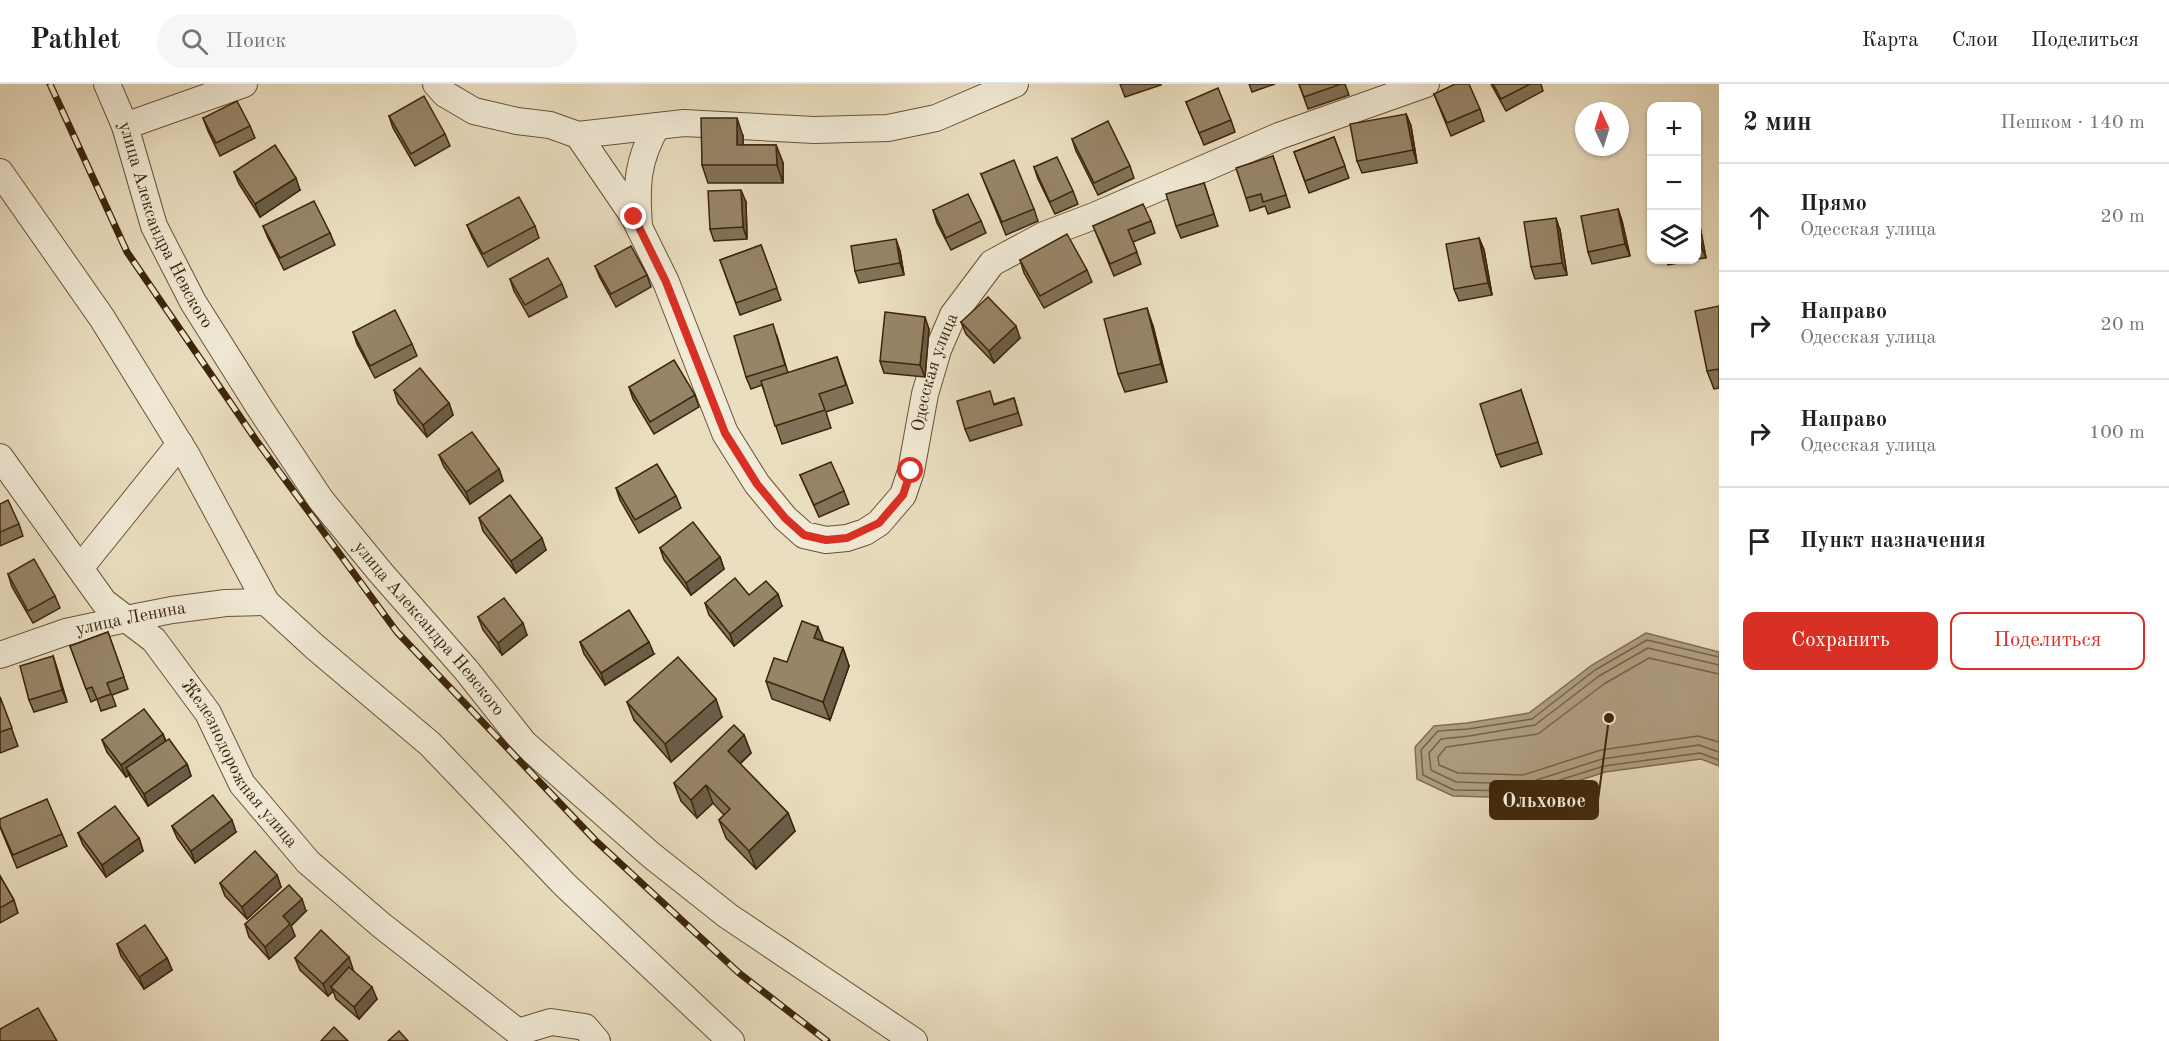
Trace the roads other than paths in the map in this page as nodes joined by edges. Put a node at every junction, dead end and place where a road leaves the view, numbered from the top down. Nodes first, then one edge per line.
1 (107, 84) edge
2 (244, 84) edge
3 (436, 84) edge
4 (1015, 84) edge
5 (1426, 84) edge
6 (125, 126) junction
7 (657, 126) junction
8 (578, 135) junction
9 (0, 172) edge
10 (639, 228) junction
11 (180, 444) junction
12 (0, 457) edge
13 (80, 568) junction
14 (266, 602) junction
15 (126, 619) junction
16 (0, 655) edge
17 (518, 1036) edge
18 (597, 1041) edge
19 (731, 1041) edge
20 (914, 1041) edge

1 - 6 street, улица Александра Невского
2 - 6 street
3 - 8 street
4 - 7 street
5 - 10 street, Одесская улица
6 - 20 street, улица Александра Невского
7 - 8 street
7 - 10 street, Одесская улица
8 - 10 street, Одесская улица
9 - 11 street
11 - 13 street
11 - 14 street
12 - 13 street, Железнодорожная улица
13 - 15 street, Железнодорожная улица
14 - 15 street, улица Ленина
14 - 19 street
15 - 16 street, улица Ленина
15 - 17 street, Железнодорожная улица
17 - 18 street

